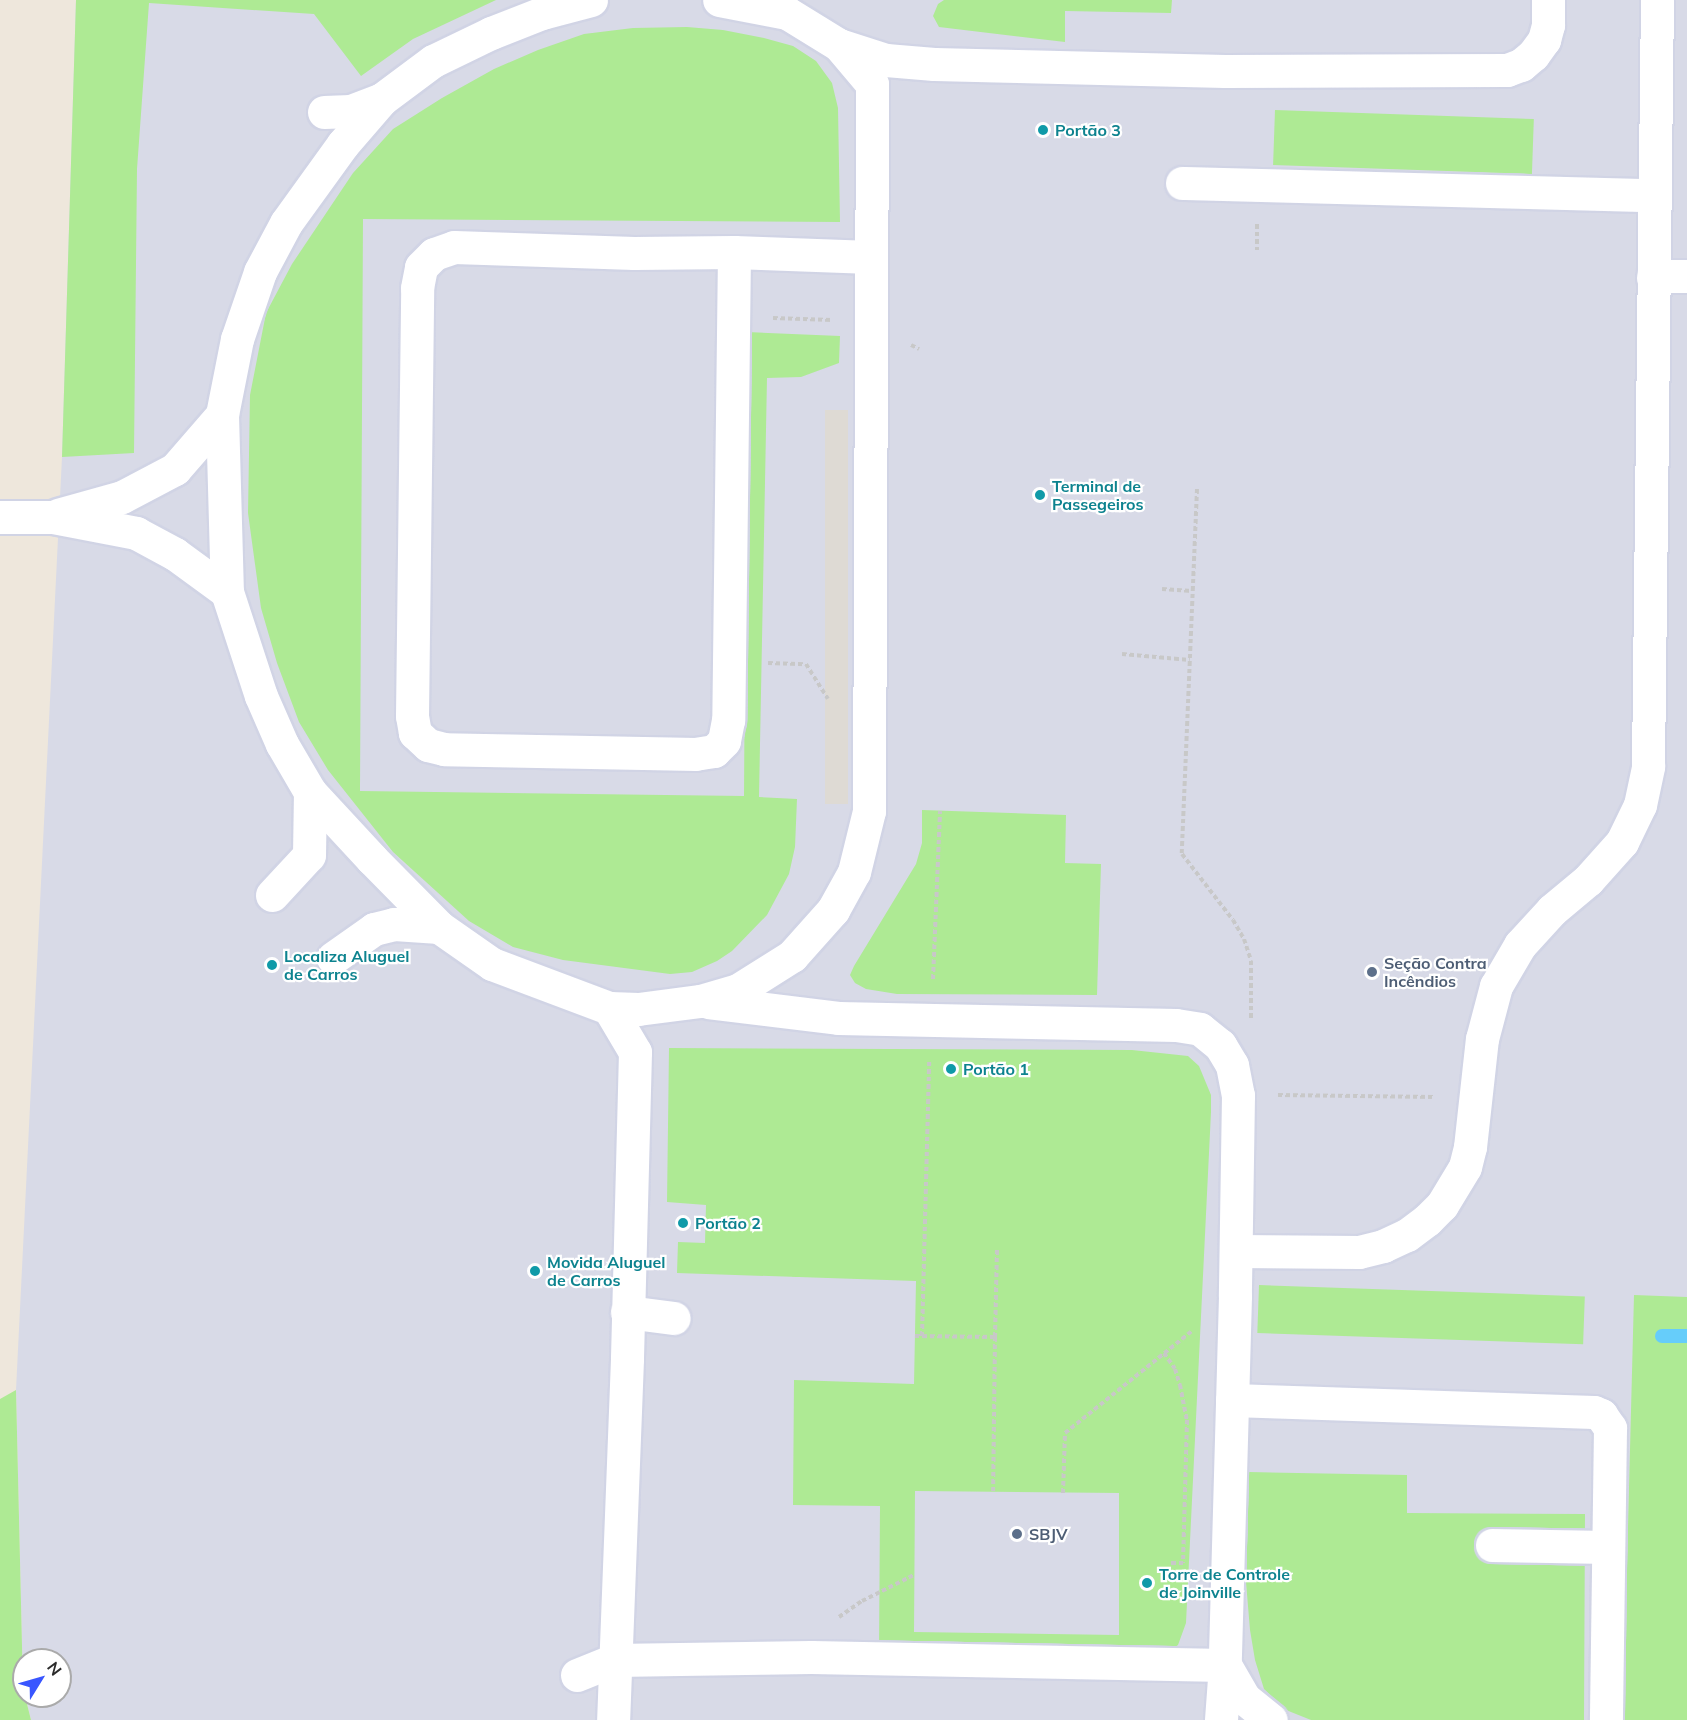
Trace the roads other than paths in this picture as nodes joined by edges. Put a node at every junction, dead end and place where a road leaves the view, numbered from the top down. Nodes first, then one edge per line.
1 (591, 0) edge
2 (719, 0) edge
3 (1548, 0) edge
4 (1657, 0) edge
5 (839, 45) junction
6 (382, 99) junction
7 (324, 112) dead end
8 (1182, 183) dead end
9 (1654, 195) junction
10 (734, 252) junction
11 (871, 257) junction
12 (1687, 276) edge
13 (1653, 277) junction
14 (222, 415) junction
15 (53, 516) junction
16 (0, 517) edge
17 (227, 592) junction
18 (310, 792) junction
19 (272, 895) dead end
20 (440, 927) junction
21 (333, 958) dead end
22 (700, 1001) junction
23 (669, 1007) junction
24 (609, 1008) junction
25 (634, 1052) junction
26 (1236, 1251) junction
27 (627, 1312) junction
28 (674, 1318) dead end
29 (1232, 1400) junction
30 (1492, 1545) dead end
31 (1607, 1547) junction
32 (614, 1660) junction
33 (1225, 1665) junction
34 (577, 1675) dead end
35 (613, 1720) edge
36 (1221, 1720) edge
37 (1271, 1720) edge
38 (1605, 1720) edge

1 - 6 street
2 - 5 street
3 - 5 street
4 - 9 street
5 - 11 street
6 - 7 street
6 - 14 street
8 - 9 street
9 - 13 street
10 - 10 street
10 - 11 street
11 - 22 street
12 - 13 street
13 - 26 street
14 - 15 street
14 - 17 street
15 - 16 street
15 - 17 street
17 - 18 street
18 - 19 street
18 - 20 street
20 - 21 street
20 - 24 street
22 - 23 street
22 - 26 street
23 - 24 street
23 - 25 street
24 - 25 street
25 - 27 street
26 - 29 street
27 - 28 street
27 - 32 street
29 - 31 street
29 - 33 street
30 - 31 street
31 - 38 street
32 - 33 street
32 - 34 street
32 - 35 street
33 - 36 street
33 - 37 street

